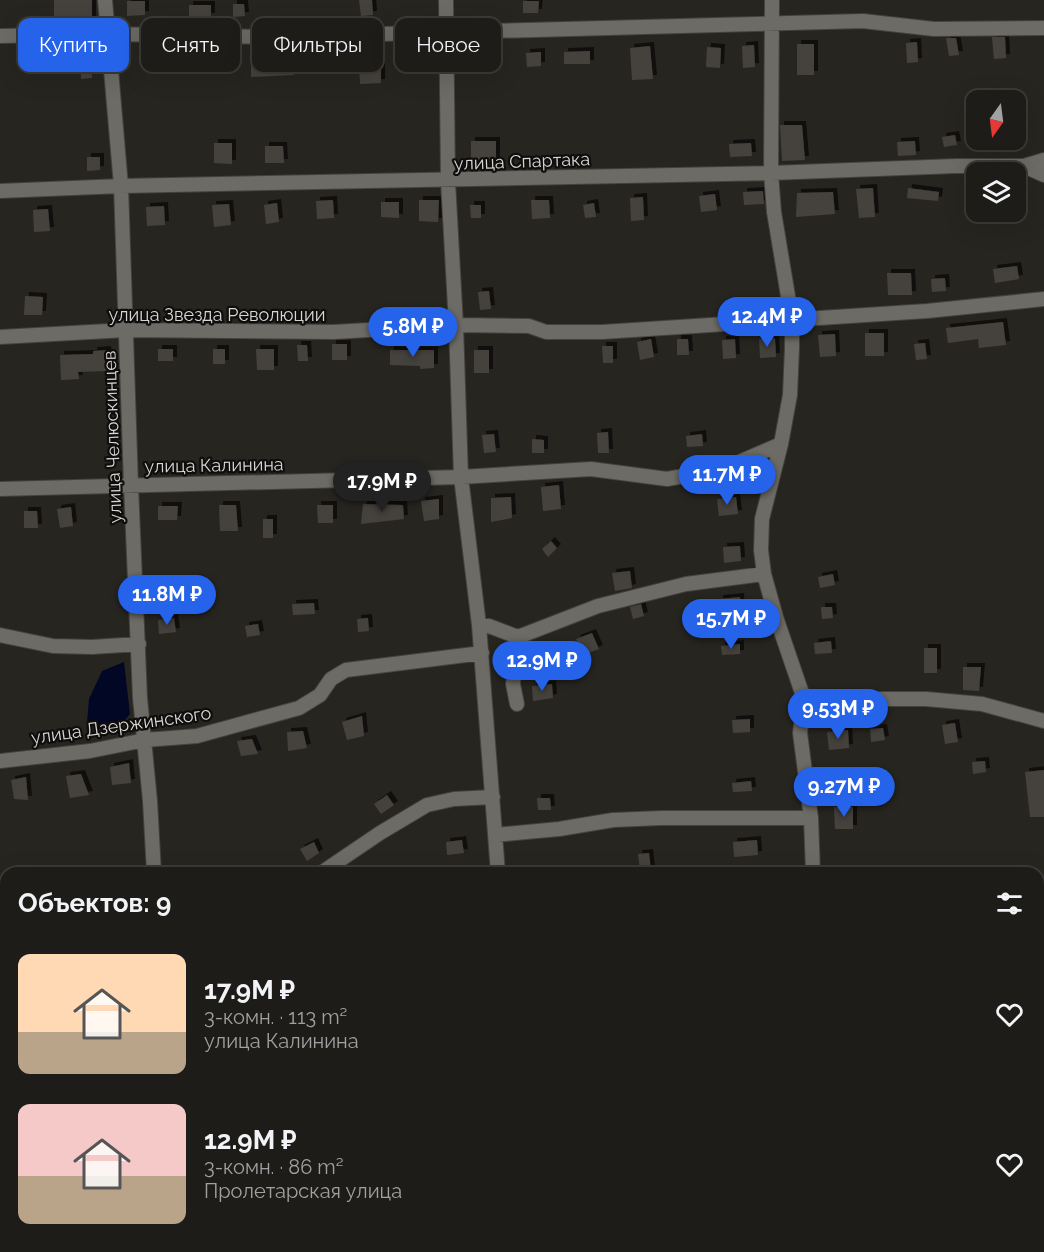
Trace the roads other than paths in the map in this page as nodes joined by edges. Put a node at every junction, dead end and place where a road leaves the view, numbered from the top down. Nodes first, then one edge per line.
1 (105, 0) edge
2 (446, 0) edge
3 (772, 0) edge
4 (106, 18) edge
5 (446, 18) edge
6 (772, 23) junction
7 (1044, 28) edge
8 (501, 30) edge
9 (395, 33) edge
10 (129, 34) edge
11 (0, 36) edge
12 (18, 36) edge
13 (110, 72) edge
14 (447, 72) edge
15 (1044, 160) edge
16 (1026, 165) edge
17 (966, 166) edge
18 (1026, 167) edge
19 (771, 174) junction
20 (1044, 175) edge
21 (448, 181) junction
22 (121, 186) junction
23 (0, 191) edge
24 (1044, 299) edge
25 (792, 320) junction
26 (456, 325) junction
27 (126, 330) junction
28 (0, 337) edge
29 (781, 444) junction
30 (461, 477) junction
31 (130, 485) junction
32 (0, 489) edge
33 (764, 574) junction
34 (479, 625) junction
35 (0, 635) edge
36 (518, 637) junction
37 (139, 644) junction
38 (482, 653) junction
39 (804, 699) junction
40 (517, 704) dead end
41 (1044, 721) edge
42 (145, 740) junction
43 (0, 761) edge
44 (492, 797) junction
45 (811, 818) junction
46 (495, 835) junction
47 (154, 867) edge
48 (330, 867) edge
49 (498, 867) edge
50 (813, 867) edge

1 - 4 street, улица Челюскинцев
2 - 5 street
3 - 6 street
6 - 7 street
6 - 8 street
6 - 19 street
9 - 10 street
11 - 12 street
13 - 22 street, улица Челюскинцев
14 - 21 street
15 - 16 street, улица Спартака
17 - 19 street, улица Спартака
18 - 20 street
19 - 21 street, улица Спартака
19 - 25 street
21 - 22 street, улица Спартака
21 - 26 street
22 - 23 street, улица Спартака
22 - 27 street, улица Челюскинцев
24 - 25 street, улица Звезда Революции
25 - 26 street, улица Звезда Революции
25 - 29 street
26 - 27 street, улица Звезда Революции
26 - 30 street
27 - 28 street, улица Звезда Революции
27 - 31 street, улица Челюскинцев
29 - 30 street, улица Калинина
29 - 33 street
30 - 31 street, улица Калинина
30 - 34 street
31 - 32 street, улица Калинина
31 - 37 street, улица Челюскинцев
33 - 36 street
33 - 39 street
34 - 36 street
34 - 38 street
35 - 37 street
36 - 40 street
37 - 42 street, улица Челюскинцев
38 - 42 street, улица Дзержинского
38 - 44 street
39 - 41 street
39 - 45 street
42 - 43 street, улица Дзержинского
42 - 47 street, улица Челюскинцев
44 - 46 street
44 - 48 street
45 - 46 street
45 - 50 street
46 - 49 street

